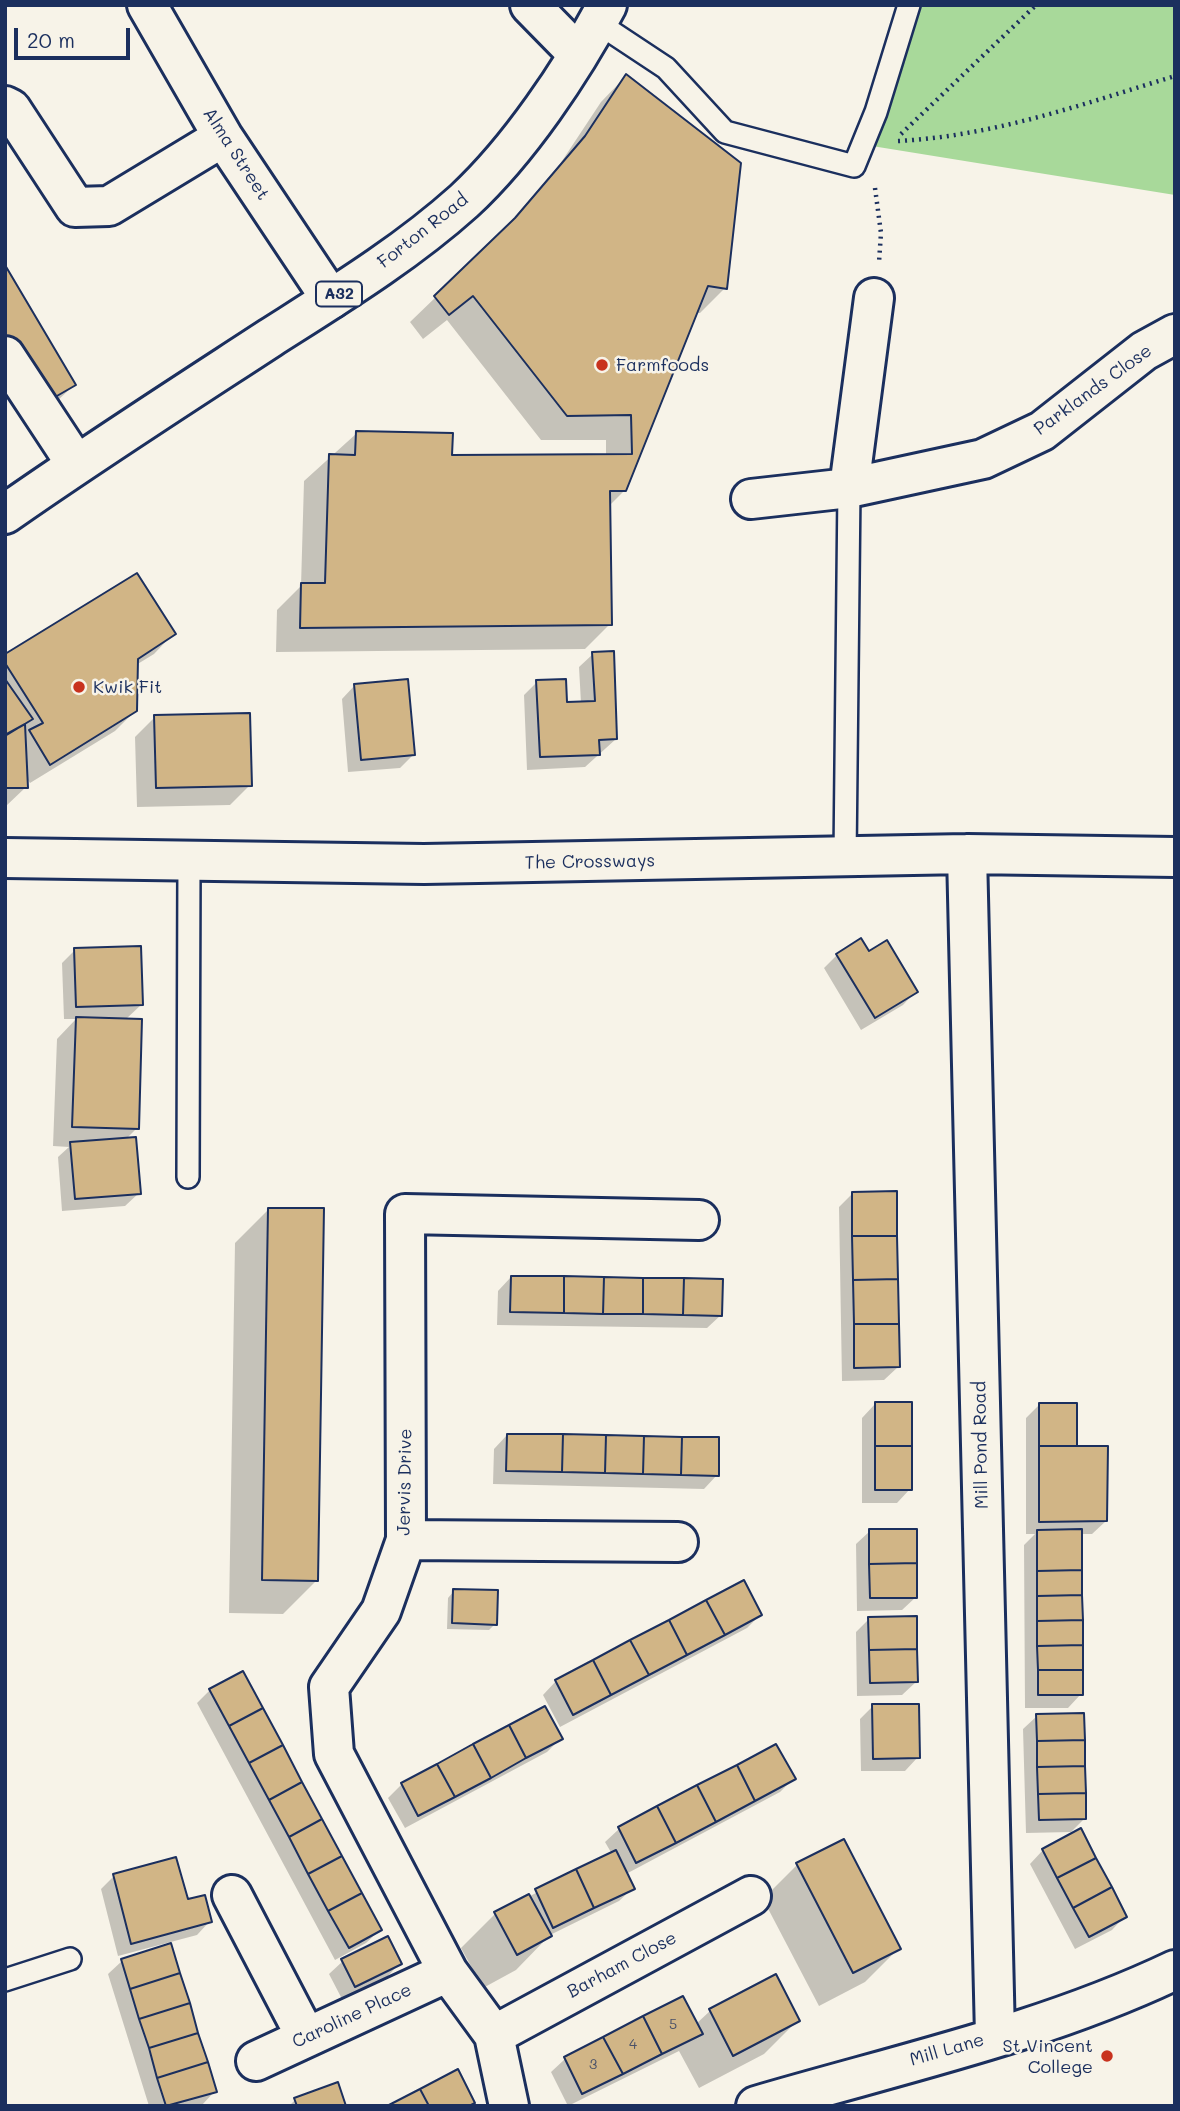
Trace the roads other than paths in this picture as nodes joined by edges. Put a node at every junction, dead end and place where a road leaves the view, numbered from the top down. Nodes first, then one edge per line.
1 (146, 5) edge
2 (530, 5) edge
3 (909, 5) edge
4 (595, 27) edge
5 (5, 106) edge
6 (223, 137) junction
7 (874, 298) road end
8 (331, 299) junction
9 (1175, 334) edge
10 (5, 356) edge
11 (76, 464) junction
12 (849, 488) junction
13 (751, 499) dead end
14 (5, 514) edge
15 (967, 854) junction
16 (1175, 856) edge
17 (5, 858) edge
18 (845, 858) junction
19 (189, 860) junction
20 (188, 1177) dead end
21 (699, 1220) dead end
22 (406, 1540) junction
23 (678, 1542) dead end
24 (232, 1895) dead end
25 (751, 1896) dead end
26 (70, 1959) dead end
27 (1175, 1970) edge
28 (449, 1972) junction
29 (5, 1980) edge
30 (494, 2035) junction
31 (995, 2036) junction
32 (306, 2037) junction
33 (256, 2061) dead end
34 (509, 2106) edge
35 (756, 2106) edge

1 - 6 street, Alma Street
2 - 4 street
3 - 4 lane
4 - 8 street, Forton Road / A32
5 - 6 street
6 - 8 street, Alma Street
7 - 12 street
8 - 11 street, Forton Road / A32
9 - 12 street, Parklands Close
10 - 11 street
11 - 14 street, Forton Road / A32
12 - 13 street, Parklands Close
12 - 18 lane
15 - 16 street, The Crossways
15 - 18 street, The Crossways
15 - 31 street, Mill Pond Road
17 - 19 street, The Crossways
18 - 19 street, The Crossways
19 - 20 lane
21 - 22 street, Jervis Drive
22 - 23 street
22 - 28 street, Jervis Drive
24 - 32 street
25 - 30 street, Barham Close
26 - 29 lane
27 - 31 street, Mill Lane
28 - 30 street, Jervis Drive
28 - 32 street, Caroline Place
30 - 34 street, Jervis Drive
31 - 35 street, Mill Lane
32 - 33 street, Caroline Place

